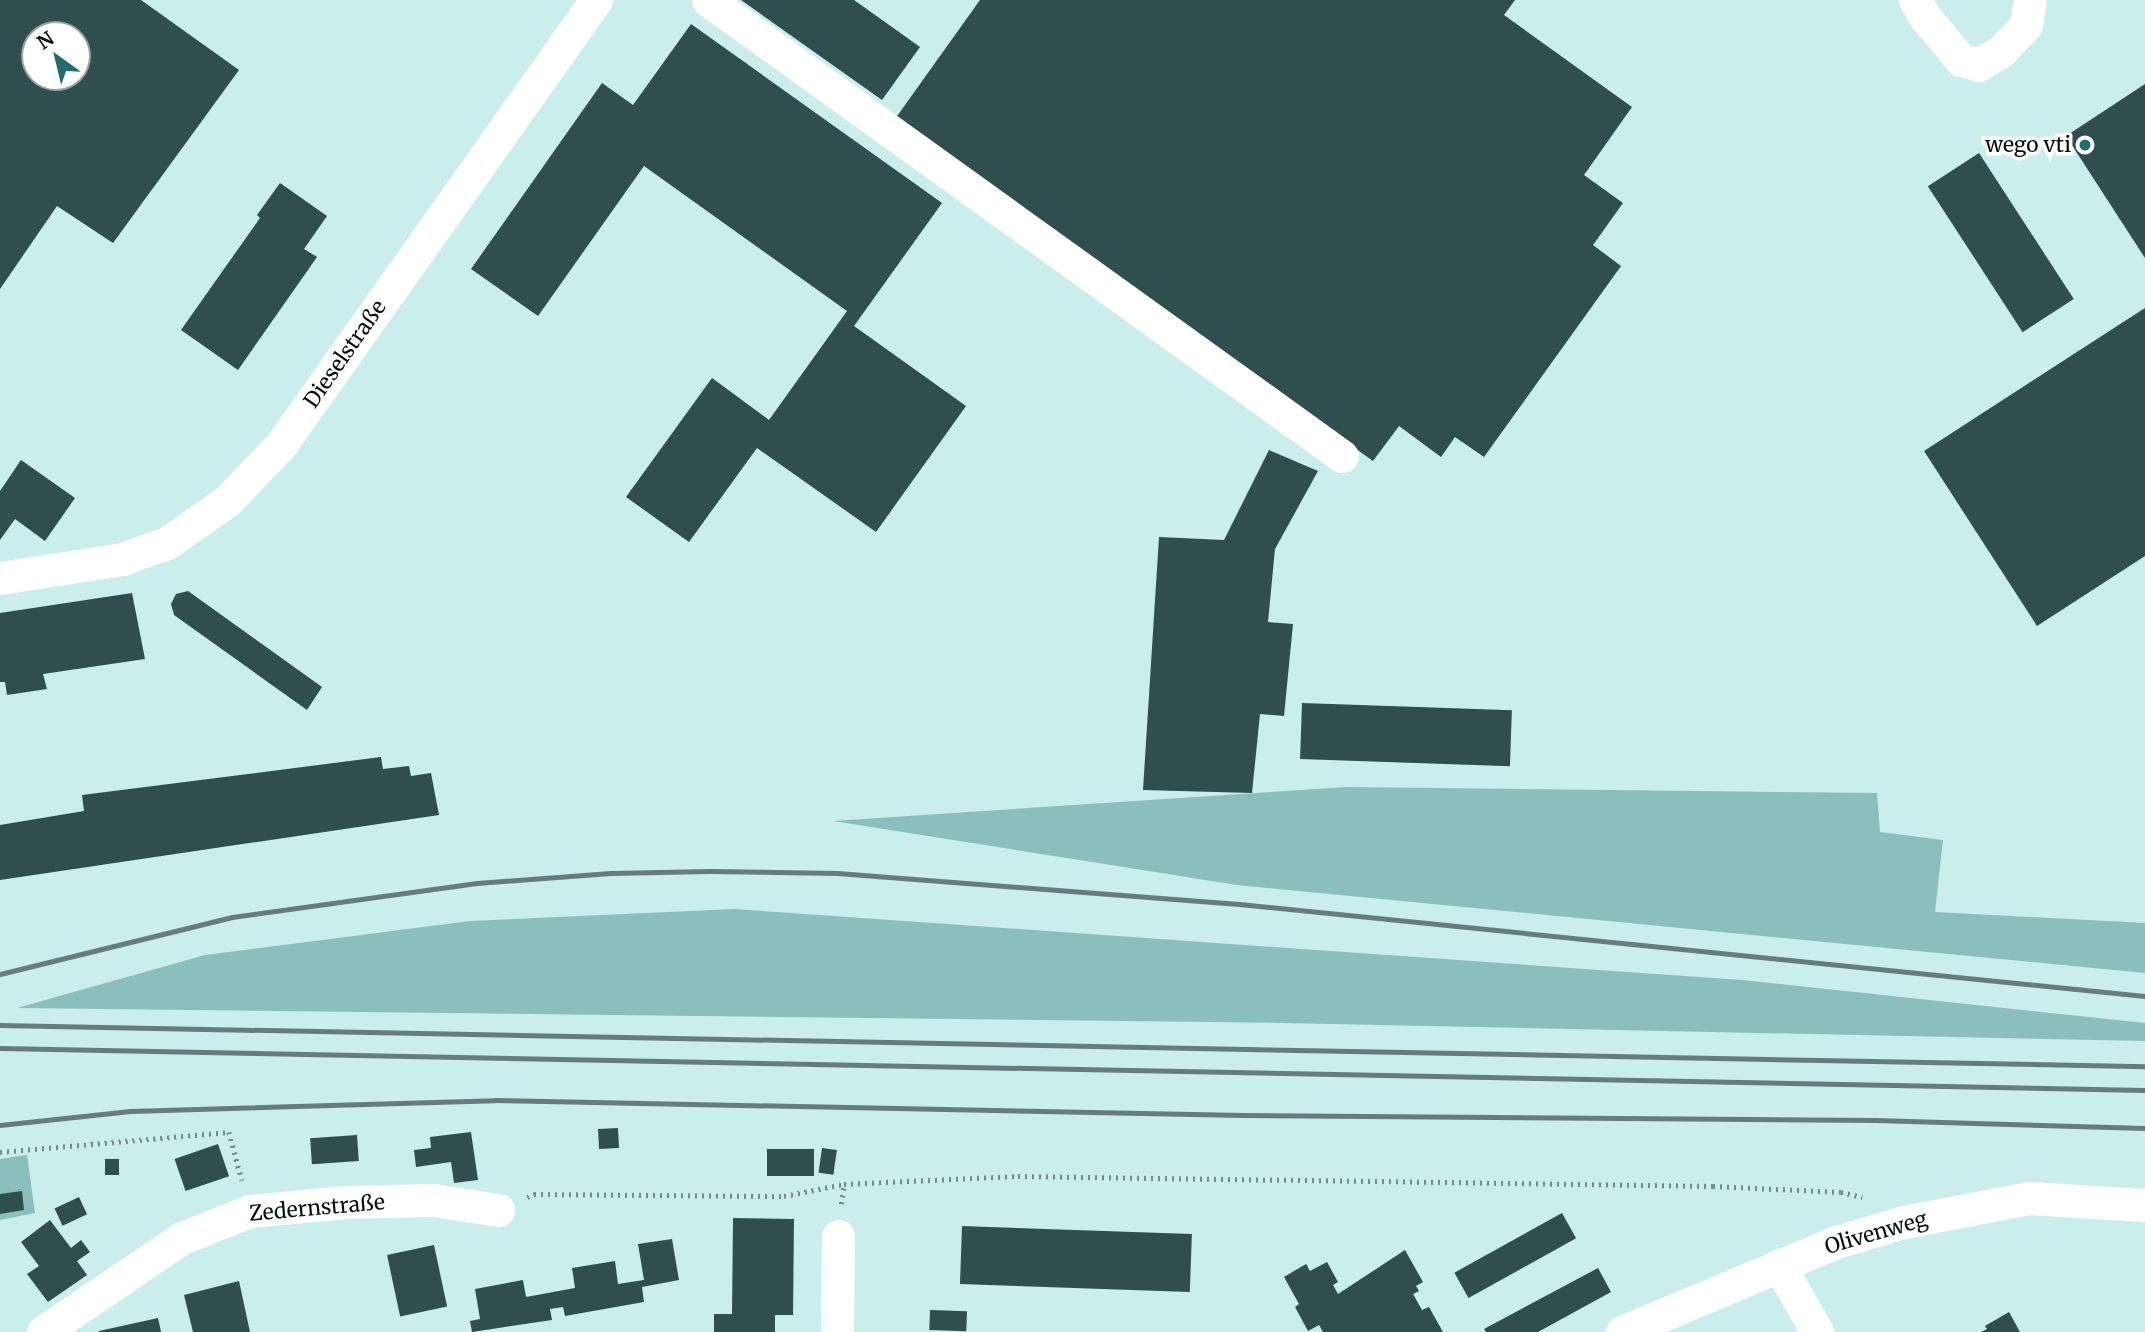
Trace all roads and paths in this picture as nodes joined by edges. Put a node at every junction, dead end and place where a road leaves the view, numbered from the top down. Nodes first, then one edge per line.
1 (596, 0) edge
2 (708, 0) edge
3 (1915, 0) edge
4 (2030, 0) edge
5 (1342, 456) dead end
6 (0, 578) edge
7 (0, 1152) edge
8 (2145, 1205) edge
9 (498, 1210) joint
10 (250, 1211) junction
11 (1903, 1222) junction
12 (838, 1236) dead end
13 (1779, 1265) junction
14 (43, 1332) edge
15 (837, 1332) edge
16 (1622, 1332) edge
17 (1817, 1332) edge

1 - 6 street, Dieselstraße
2 - 5 street
3 - 4 street
7 - 10 path
8 - 11 street, Olivenweg
9 - 10 street, Zedernstraße
9 - 11 path
10 - 14 street, Zedernstraße
11 - 13 street, Olivenweg
12 - 15 street
13 - 16 street, Olivenweg
13 - 17 street

